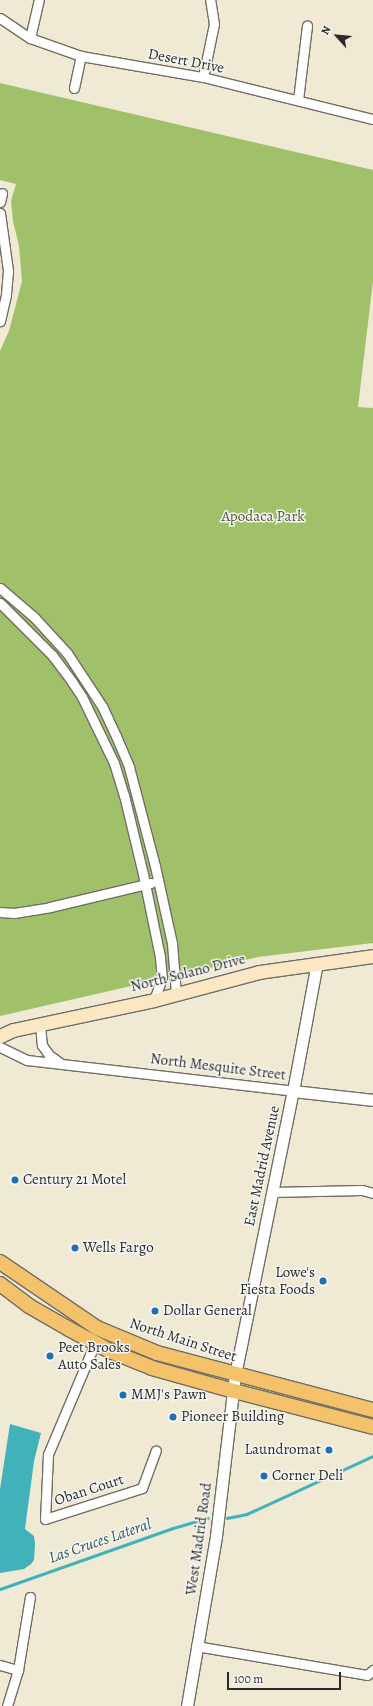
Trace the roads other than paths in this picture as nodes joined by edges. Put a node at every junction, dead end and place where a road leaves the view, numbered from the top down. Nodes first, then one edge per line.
1 (39, 0) edge
2 (210, 0) edge
3 (0, 18) edge
4 (306, 26) dead end
5 (30, 38) junction
6 (81, 56) junction
7 (203, 77) junction
8 (74, 88) dead end
9 (298, 100) junction
10 (373, 119) edge
11 (0, 213) edge
12 (0, 321) edge
13 (0, 588) edge
14 (0, 603) edge
15 (22, 607) junction
16 (14, 616) junction
17 (102, 706) junction
18 (90, 712) junction
19 (158, 881) junction
20 (146, 885) junction
21 (0, 912) edge
22 (373, 956) edge
23 (317, 963) junction
24 (176, 994) junction
25 (154, 1000) junction
26 (40, 1024) junction
27 (7, 1031) edge
28 (0, 1036) edge
29 (0, 1047) edge
30 (60, 1063) junction
31 (293, 1091) junction
32 (373, 1100) edge
33 (272, 1192) junction
34 (373, 1193) edge
35 (0, 1262) edge
36 (0, 1284) edge
37 (97, 1328) junction
38 (95, 1343) junction
39 (235, 1375) junction
40 (234, 1391) junction
41 (370, 1410) edge
42 (368, 1425) edge
43 (156, 1450) dead end
44 (30, 1597) dead end
45 (196, 1646) junction
46 (0, 1665) edge
47 (18, 1670) junction
48 (373, 1670) edge
49 (7, 1706) edge
50 (187, 1706) edge

1 - 5 street
2 - 7 street
3 - 5 street, Desert Drive
4 - 9 street
5 - 6 street, Desert Drive
6 - 7 street, Desert Drive
6 - 8 street
7 - 9 street, Desert Drive
9 - 10 street, Desert Drive
11 - 12 street
13 - 15 street
14 - 16 street
15 - 16 street
15 - 17 street
16 - 18 street
17 - 18 street
17 - 19 street
18 - 20 street
19 - 20 street
19 - 24 street
20 - 21 street
20 - 25 street
22 - 23 main road, North Solano Drive
23 - 24 main road, North Solano Drive
23 - 31 street, East Madrid Avenue
24 - 25 main road, North Solano Drive
25 - 26 main road, North Solano Drive
26 - 27 main road, North Solano Drive
26 - 30 street
27 - 28 main road, North Solano Drive
29 - 30 street, North Mesquite Street
30 - 31 street, North Mesquite Street
31 - 32 street, North Mesquite Street
31 - 33 street, East Madrid Avenue
33 - 34 street
33 - 39 street, East Madrid Avenue
35 - 37 main road, North Main Street
36 - 38 main road
37 - 38 main road
37 - 39 main road, North Main Street
38 - 40 main road
38 - 43 street, Oban Court
39 - 40 street, West Madrid Road
39 - 41 main road, North Main Street
40 - 42 main road
40 - 45 street, West Madrid Road
41 - 42 main road
44 - 47 street
45 - 48 street
45 - 50 street, West Madrid Road
46 - 47 street
47 - 49 street

